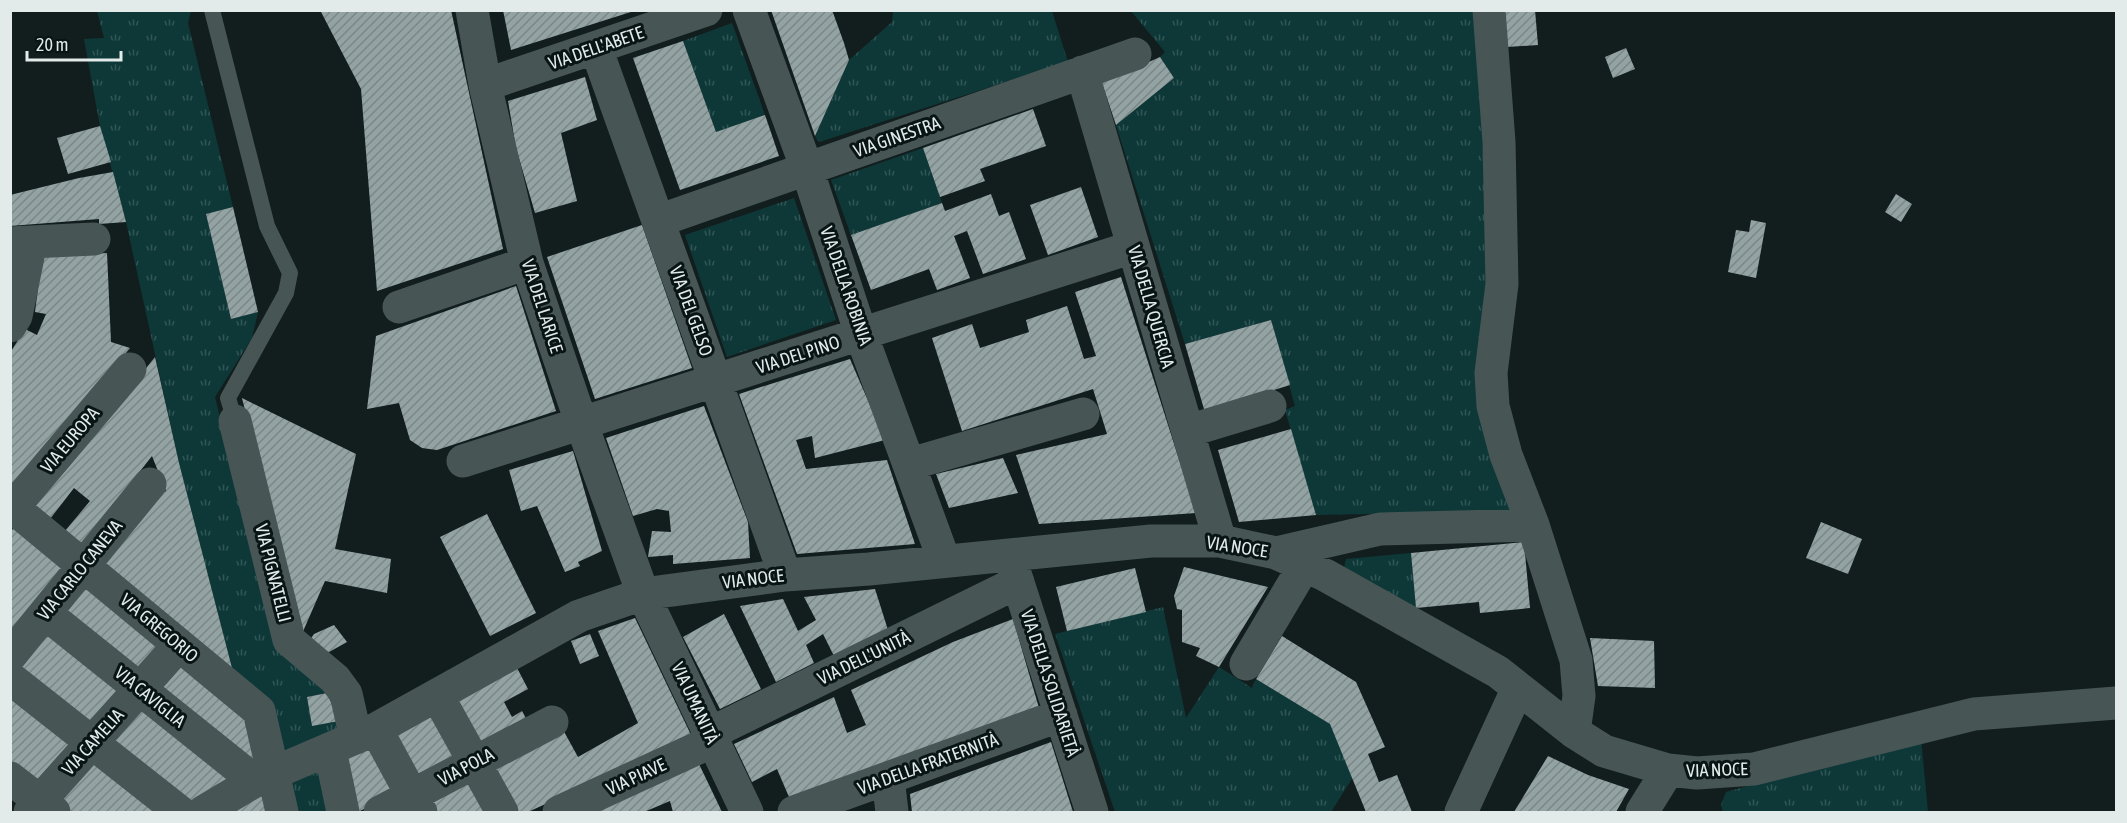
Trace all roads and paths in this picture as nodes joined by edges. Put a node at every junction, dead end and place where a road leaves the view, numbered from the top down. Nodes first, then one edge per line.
1 (212, 10) edge
2 (472, 10) edge
3 (706, 10) edge
4 (749, 10) edge
5 (1489, 10) edge
6 (596, 48) junction
7 (1135, 54) dead end
8 (1082, 72) junction
9 (485, 85) junction
10 (807, 169) junction
11 (658, 221) junction
12 (94, 238) dead end
13 (21, 243) edge
14 (1133, 247) junction
15 (527, 263) junction
16 (399, 307) dead end
17 (10, 326) edge
18 (861, 334) junction
19 (130, 369) dead end
20 (716, 381) junction
21 (1270, 406) dead end
22 (1083, 414) dead end
23 (235, 421) joint
24 (582, 425) junction
25 (1188, 431) junction
26 (463, 461) dead end
27 (910, 464) junction
28 (150, 484) dead end
29 (12, 508) edge
30 (1533, 525) junction
31 (1220, 541) junction
32 (1290, 559) junction
33 (944, 560) junction
34 (84, 566) junction
35 (1013, 568) junction
36 (785, 575) junction
37 (643, 594) junction
38 (45, 613) junction
39 (180, 645) junction
40 (10, 656) edge
41 (1246, 664) dead end
42 (10, 678) edge
43 (1518, 688) junction
44 (140, 689) junction
45 (437, 696) junction
46 (2116, 703) edge
47 (1061, 715) junction
48 (552, 722) dead end
49 (1574, 732) junction
50 (711, 737) junction
51 (354, 739) junction
52 (92, 743) junction
53 (474, 763) junction
54 (1668, 770) junction
55 (275, 772) junction
56 (10, 778) edge
57 (888, 778) junction
58 (417, 804) edge
59 (41, 809) edge
60 (180, 813) edge
61 (203, 813) edge
62 (282, 813) edge
63 (343, 813) edge
64 (380, 813) edge
65 (502, 813) edge
66 (559, 813) edge
67 (747, 813) edge
68 (794, 813) edge
69 (892, 813) edge
70 (1092, 813) edge
71 (1461, 813) edge
72 (1642, 813) edge

1 - 23 lane
2 - 9 street, VIA DEL LARICE
3 - 6 street, VIA DELL'ABETE
4 - 10 street, VIA DELLA ROBINIA
5 - 30 street
6 - 9 street, VIA DELL'ABETE
6 - 11 street, VIA DEL GELSO
7 - 8 street, VIA GINESTRA
8 - 10 street, VIA GINESTRA
8 - 14 street, VIA DELLA QUERCIA
9 - 15 street, VIA DEL LARICE
10 - 11 street, VIA GINESTRA
10 - 18 street, VIA DELLA ROBINIA
11 - 20 street, VIA DEL GELSO
12 - 13 street
13 - 17 street
14 - 18 street, VIA DEL PINO
14 - 25 street, VIA DELLA QUERCIA
15 - 16 street
15 - 24 street, VIA DEL LARICE
18 - 20 street, VIA DEL PINO
18 - 27 street, VIA DELLA ROBINIA
19 - 29 street, VIA EUROPA
20 - 24 street, VIA DEL PINO
20 - 36 street, VIA DEL GELSO
21 - 25 street
22 - 27 street
23 - 51 street, VIA PIGNATELLI
24 - 26 street, VIA DEL PINO
24 - 37 street, VIA DEL LARICE
25 - 31 street, VIA DELLA QUERCIA
27 - 33 street, VIA DELLA ROBINIA
28 - 34 street, VIA CARLO CANEVA
29 - 34 street, VIA GREGORIO
30 - 32 street
30 - 49 street
31 - 32 street, VIA NOCE
31 - 35 street, VIA NOCE
32 - 41 street
32 - 43 street, VIA NOCE
33 - 35 street, VIA NOCE
33 - 36 street, VIA NOCE
34 - 38 street, VIA CARLO CANEVA
34 - 39 street, VIA GREGORIO
35 - 47 street, VIA DELLA SOLIDARIETÀ
35 - 50 street, VIA DELL'UNITÀ
36 - 37 street, VIA NOCE
37 - 45 street, VIA NOCE
37 - 50 street, VIA UMANITÀ
38 - 40 street, VIA CARLO CANEVA
38 - 44 street, VIA CAVIGLIA
39 - 44 street, VIA CAMELIA
39 - 55 street, VIA GREGORIO
42 - 52 street
43 - 49 street, VIA NOCE
43 - 71 street
44 - 52 street, VIA CAMELIA
44 - 55 street, VIA CAVIGLIA
45 - 51 street, VIA NOCE
45 - 53 street
46 - 54 street, VIA NOCE
47 - 57 street, VIA DELLA FRATERNITÀ
47 - 70 street, VIA DELLA SOLIDARIETÀ
48 - 53 street, VIA POLA
49 - 54 street, VIA NOCE
50 - 66 street, VIA PIAVE
50 - 67 street, VIA UMANITÀ
51 - 55 street, VIA NOCE
51 - 58 street
51 - 63 street
52 - 59 street, VIA CAMELIA
52 - 60 street
53 - 58 street, VIA POLA
53 - 65 street
54 - 72 street
55 - 61 street, VIA NOCE
55 - 62 street, VIA GREGORIO
56 - 59 street
57 - 68 street, VIA DELLA FRATERNITÀ
57 - 69 street
58 - 64 street, VIA POLA

